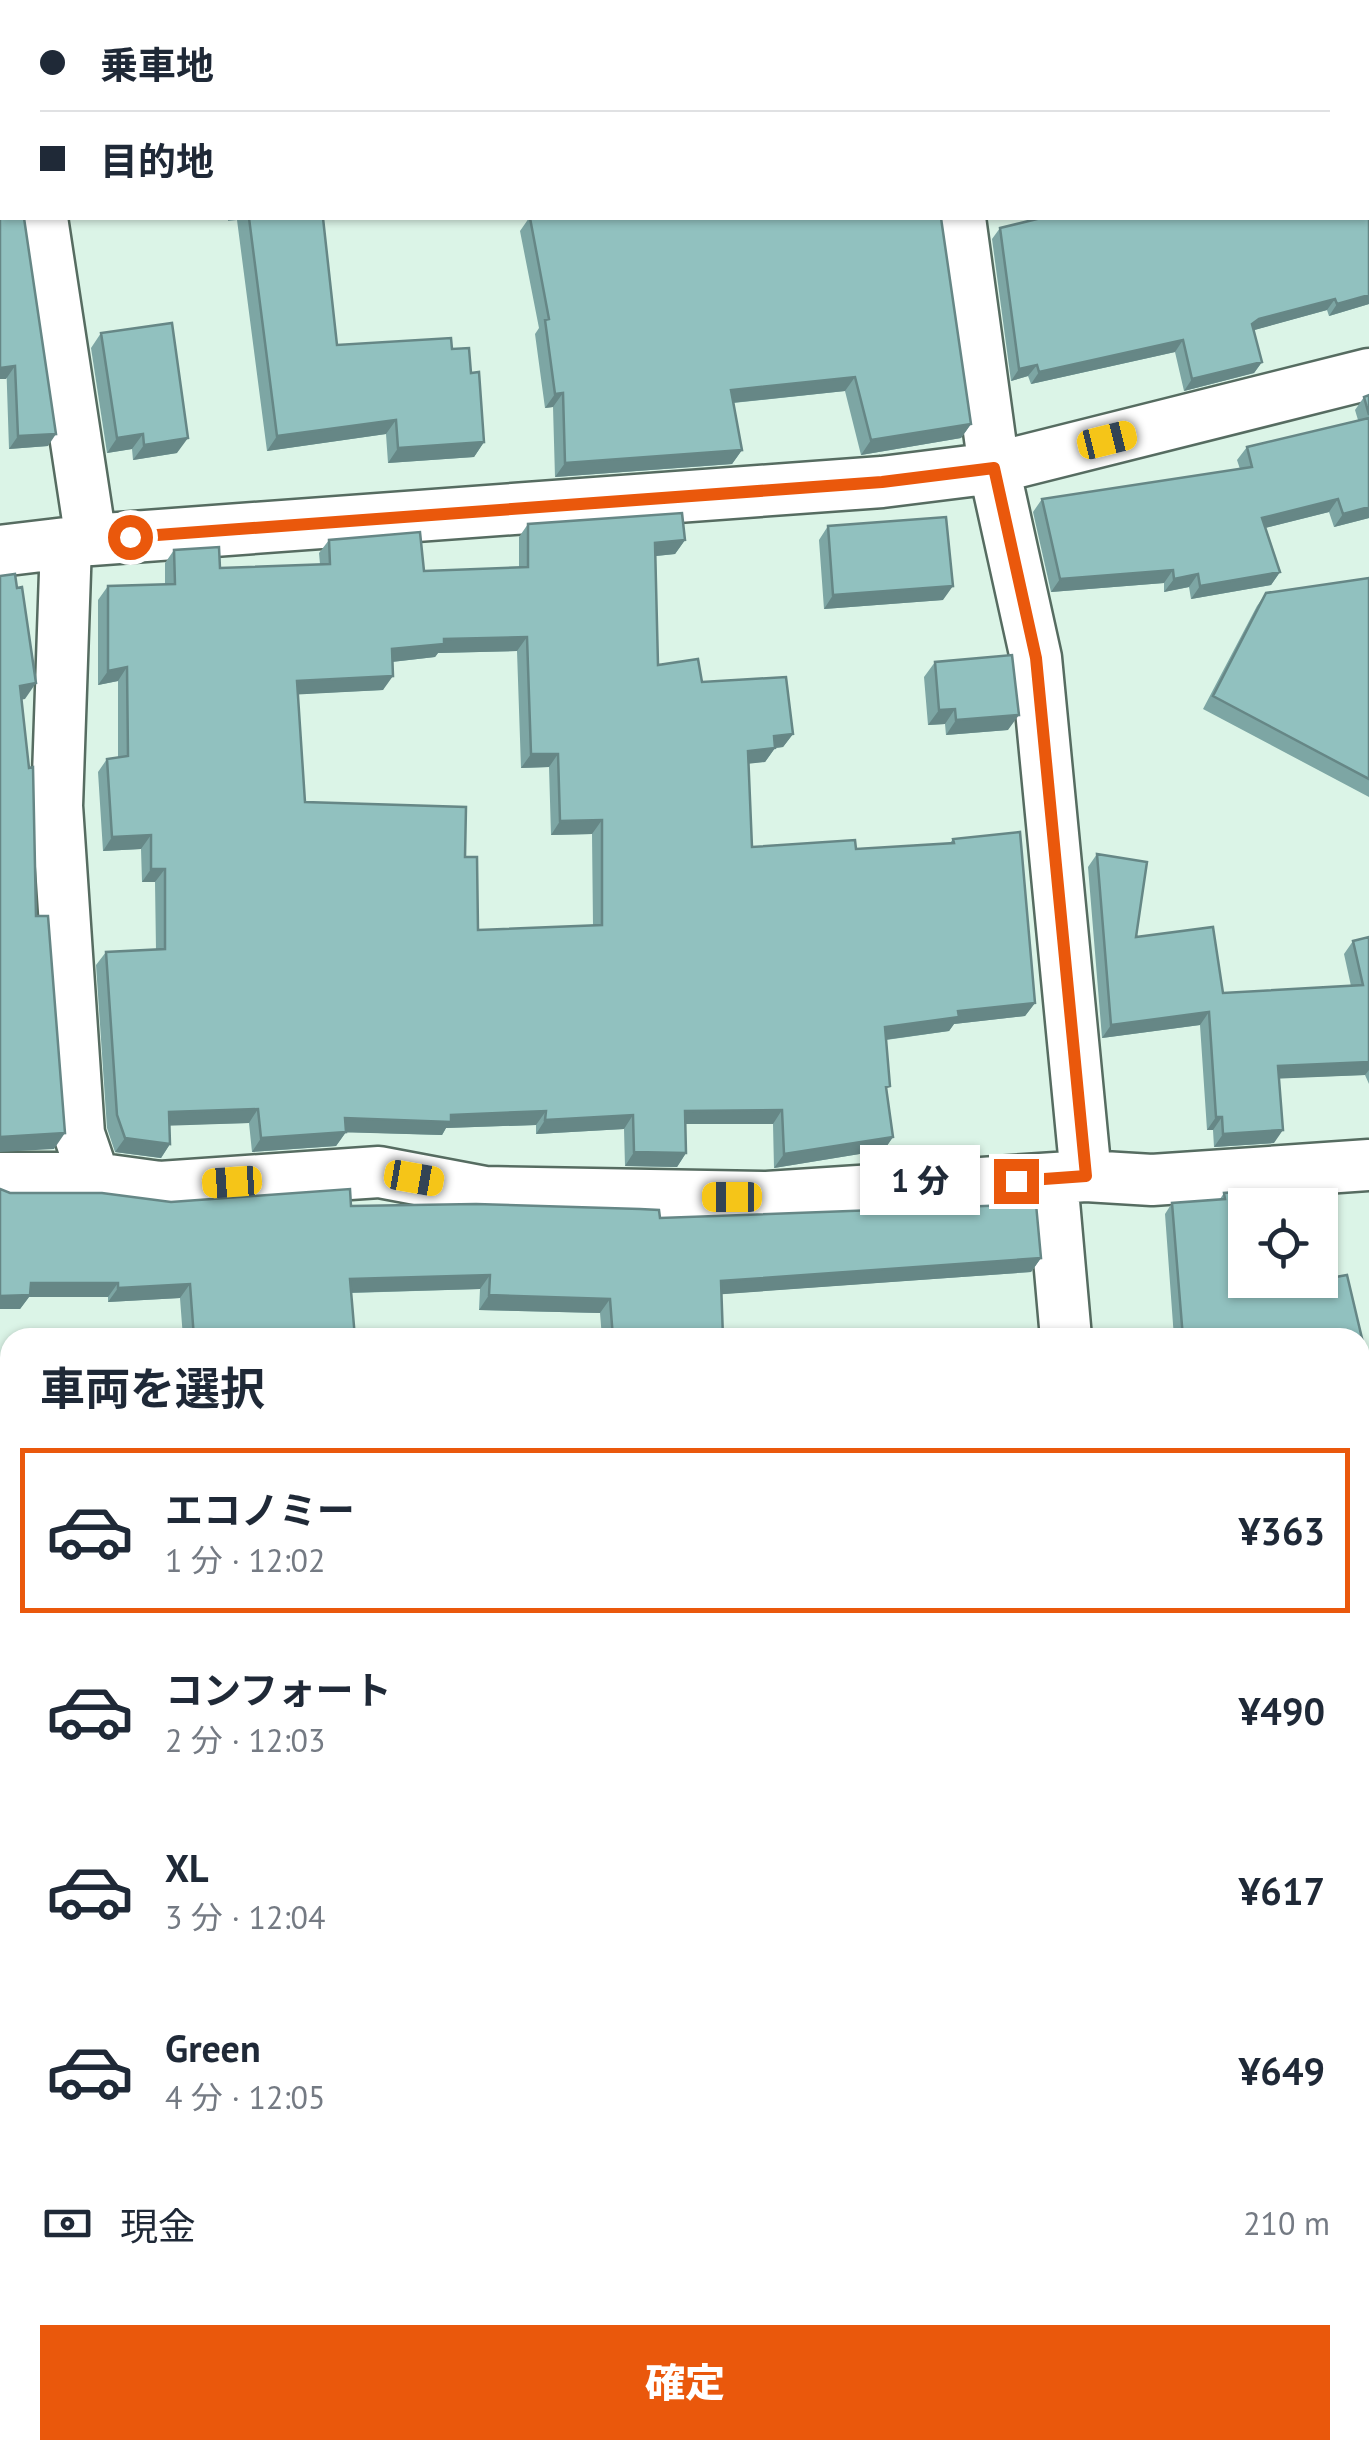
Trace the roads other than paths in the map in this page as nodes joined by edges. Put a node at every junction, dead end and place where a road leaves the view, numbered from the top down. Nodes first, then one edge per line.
1 (42, 220) edge
2 (960, 220) edge
3 (1369, 374) edge
4 (994, 468) junction
5 (78, 541) junction
6 (0, 551) edge
7 (1369, 1165) edge
8 (1069, 1177) junction
9 (0, 1178) edge
10 (94, 1178) junction
11 (1066, 1328) edge

1 - 5 street
2 - 4 street
3 - 4 street
4 - 5 street
4 - 8 street
5 - 6 street
5 - 10 street
7 - 8 street
8 - 10 street
8 - 11 street
9 - 10 street

